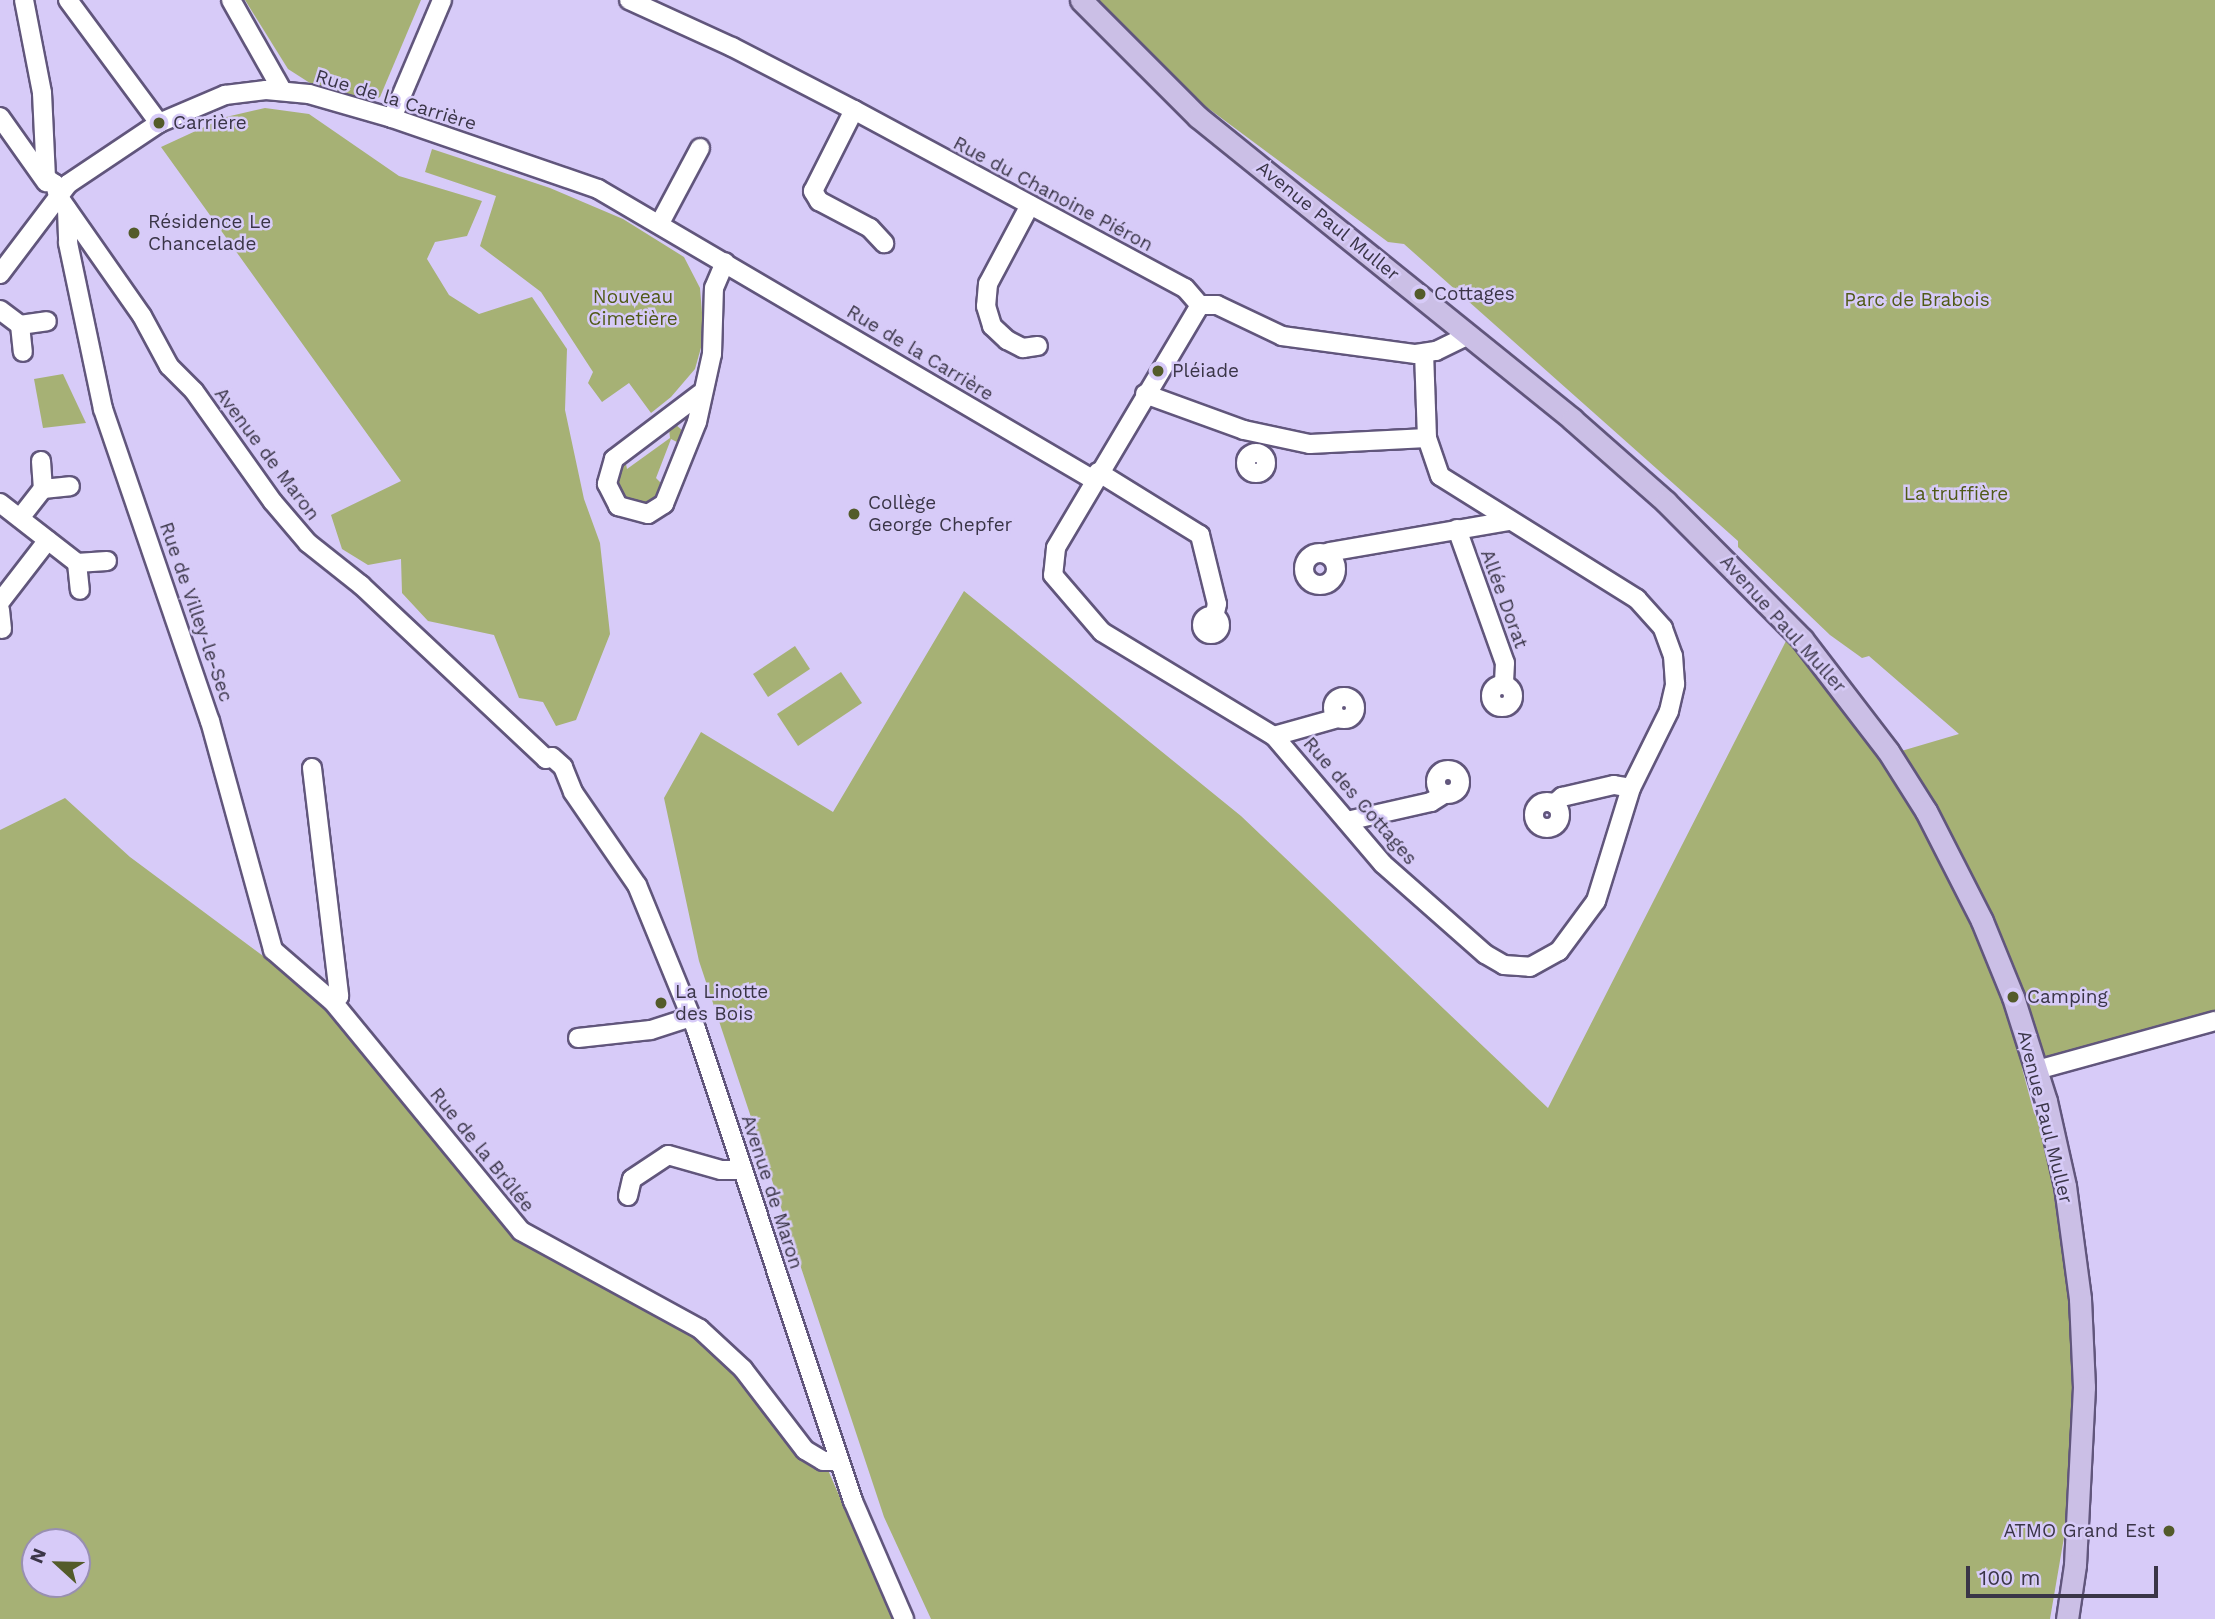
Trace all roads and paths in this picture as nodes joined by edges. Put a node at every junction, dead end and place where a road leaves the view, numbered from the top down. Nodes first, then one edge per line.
1 (24, 0) edge
2 (68, 0) edge
3 (231, 0) edge
4 (442, 0) edge
5 (629, 0) edge
6 (1082, 0) edge
7 (282, 90) junction
8 (854, 110) junction
9 (0, 117) edge
10 (392, 118) junction
11 (159, 123) junction
12 (45, 136) junction
13 (20, 142) junction
14 (700, 148) dead end
15 (46, 178) junction
16 (63, 203) junction
17 (1030, 205) junction
18 (660, 223) junction
19 (884, 243) dead end
20 (725, 262) junction
21 (3, 266) edge
22 (1200, 305) junction
23 (0, 310) edge
24 (47, 321) dead end
25 (20, 325) junction
26 (1469, 335) junction
27 (1038, 346) dead end
28 (23, 352) dead end
29 (1424, 354) junction
30 (700, 394) junction
31 (1145, 394) junction
32 (1254, 433) junction
33 (1427, 438) junction
34 (1255, 454) dead end
35 (41, 461) dead end
36 (1096, 476) junction
37 (71, 486) dead end
38 (43, 489) junction
39 (0, 503) edge
40 (20, 518) junction
41 (1509, 521) junction
42 (1450, 531) junction
43 (48, 540) junction
44 (1329, 552) dead end
45 (107, 561) dead end
46 (77, 564) junction
47 (80, 590) dead end
48 (0, 602) edge
49 (0, 610) edge
50 (1214, 617) dead end
51 (2, 629) dead end
52 (1504, 685) dead end
53 (1338, 718) dead end
54 (1274, 736) junction
55 (312, 768) dead end
56 (1631, 788) junction
57 (1444, 794) dead end
58 (1554, 804) dead end
59 (1347, 821) junction
60 (333, 1002) junction
61 (691, 1017) junction
62 (2215, 1021) edge
63 (578, 1038) dead end
64 (2037, 1070) junction
65 (743, 1170) junction
66 (628, 1196) dead end
67 (838, 1461) junction
68 (2076, 1529) junction
69 (904, 1619) edge
70 (2057, 1619) edge
71 (2067, 1619) edge

1 - 12 street
2 - 11 street
3 - 7 street
4 - 10 street
5 - 8 street, Rue du Chanoine Piéron
6 - 26 main road, Avenue Paul Muller
7 - 10 street, Rue de la Carrière
7 - 11 street, Rue de la Carrière
8 - 17 street, Rue du Chanoine Piéron
8 - 19 street
9 - 13 street, Avenue de Maron
10 - 18 street, Rue de la Carrière
11 - 16 street, Rue de la Carrière
12 - 13 street
12 - 15 street
13 - 15 street, Avenue de Maron
14 - 18 street
15 - 16 street, Avenue de Maron
16 - 21 street
16 - 60 street, Rue de Villey-le-Sec
16 - 61 street, Avenue de Maron
17 - 22 street, Rue du Chanoine Piéron
17 - 27 street
18 - 20 street, Rue de la Carrière
20 - 30 street
20 - 36 street, Rue de la Carrière
22 - 29 street, Rue du Chanoine Piéron
22 - 31 street, Rue des Cottages
23 - 25 street
24 - 25 street
25 - 28 street
26 - 29 street
26 - 64 main road, Avenue Paul Muller
29 - 33 street, Rue des Cottages
30 - 30 street
31 - 32 street
31 - 36 street, Rue des Cottages
32 - 33 street
32 - 34 street
33 - 41 street, Rue des Cottages
35 - 38 street
36 - 50 street, Rue de la Carrière
36 - 54 street, Rue des Cottages
37 - 38 street
38 - 40 street
39 - 40 street
40 - 43 street
41 - 42 street
41 - 56 street, Rue des Cottages
42 - 44 street
42 - 52 street, Allée Dorat
43 - 46 street
43 - 48 street
45 - 46 street
46 - 47 street
49 - 51 street
53 - 54 street
54 - 59 street, Rue des Cottages
55 - 60 street
56 - 58 street
56 - 59 street, Rue des Cottages
57 - 59 street
60 - 67 street, Rue de la Brûlée
61 - 63 street
61 - 65 street, Avenue de Maron
62 - 64 street
64 - 68 main road, Avenue Paul Muller
65 - 66 street
65 - 67 street, Avenue de Maron
67 - 69 street, Avenue de Maron
68 - 70 main road, Avenue Paul Muller
68 - 71 main road, Avenue Paul Muller

